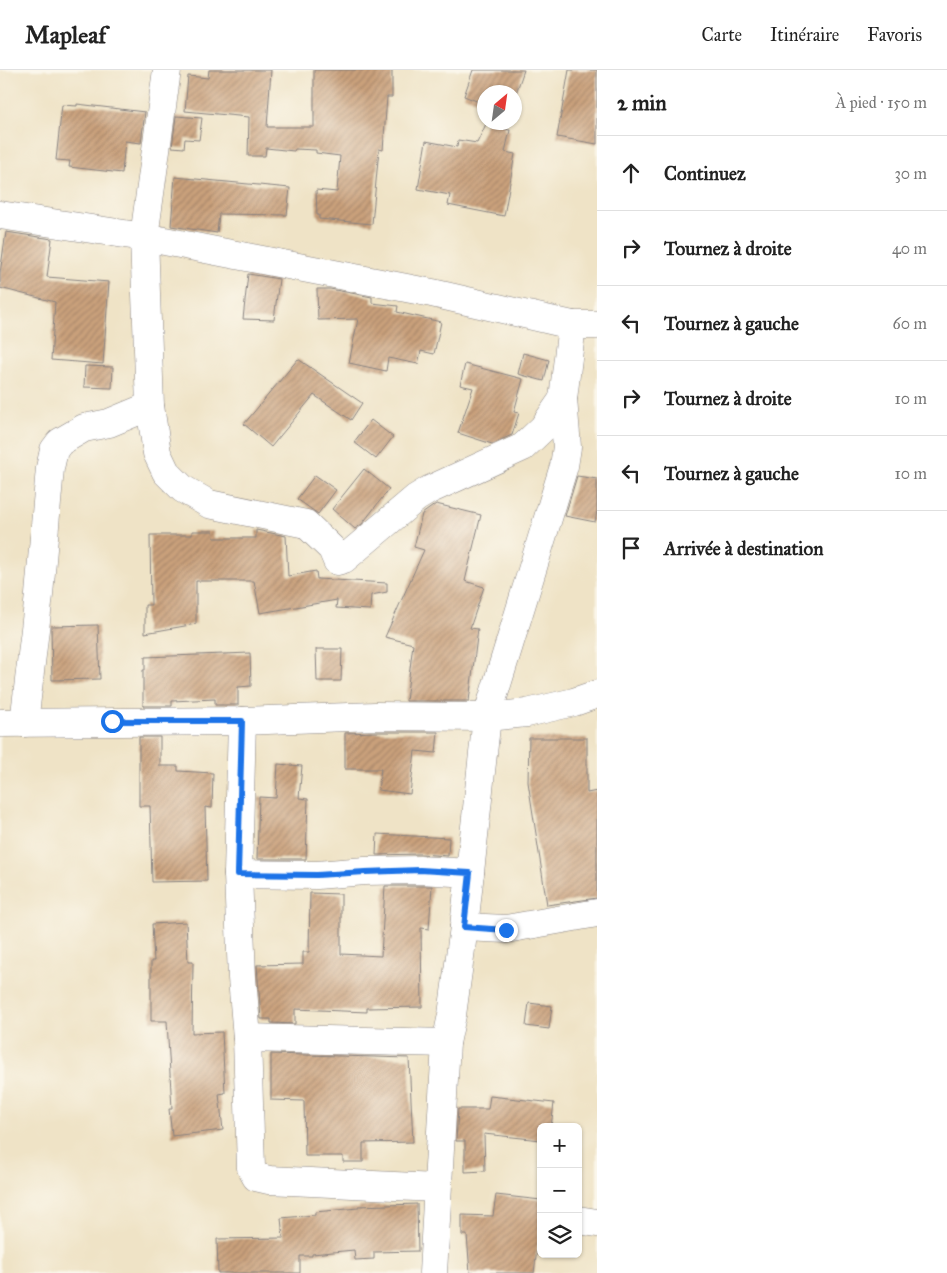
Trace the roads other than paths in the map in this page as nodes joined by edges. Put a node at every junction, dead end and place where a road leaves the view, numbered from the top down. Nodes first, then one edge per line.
1 (167, 70) edge
2 (0, 215) edge
3 (144, 237) junction
4 (585, 325) edge
5 (563, 399) junction
6 (150, 406) junction
7 (597, 694) edge
8 (487, 717) junction
9 (242, 721) junction
10 (12, 723) edge
11 (470, 873) junction
12 (238, 874) junction
13 (597, 913) edge
14 (464, 927) junction
15 (247, 1038) junction
16 (446, 1043) junction
17 (436, 1188) junction
18 (582, 1221) edge
19 (597, 1223) edge
20 (433, 1273) edge

1 - 3 street
2 - 3 street
3 - 4 street
3 - 6 street
4 - 5 street
5 - 6 street
5 - 8 street
6 - 10 street
7 - 8 street
8 - 9 street
8 - 11 street
9 - 10 street
9 - 12 street
11 - 12 street
11 - 14 street
12 - 15 street
13 - 14 street
14 - 16 street
15 - 16 street
15 - 17 street
16 - 17 street
17 - 20 street
18 - 19 street

